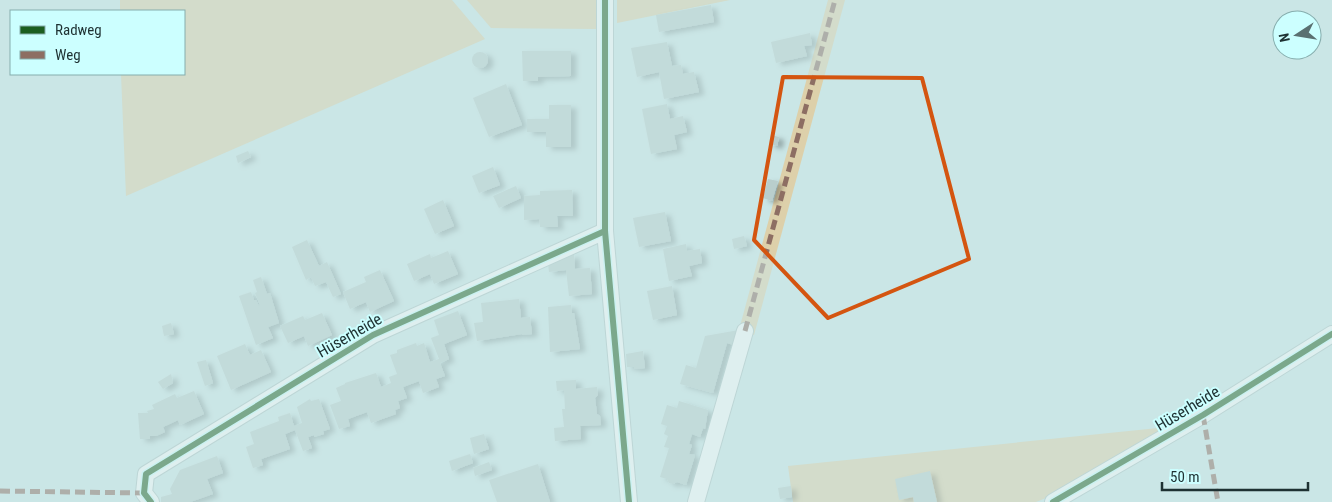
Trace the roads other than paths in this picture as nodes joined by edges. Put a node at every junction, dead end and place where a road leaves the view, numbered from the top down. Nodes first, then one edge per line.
1 (605, 0) edge
2 (606, 231) junction
3 (745, 330) dead end
4 (1332, 334) edge
5 (151, 502) edge
6 (629, 502) edge
7 (696, 502) edge
8 (1053, 502) edge

1 - 2 street
2 - 5 street, Hüserheide
2 - 6 street
3 - 7 street
4 - 8 street, Hüserheide

